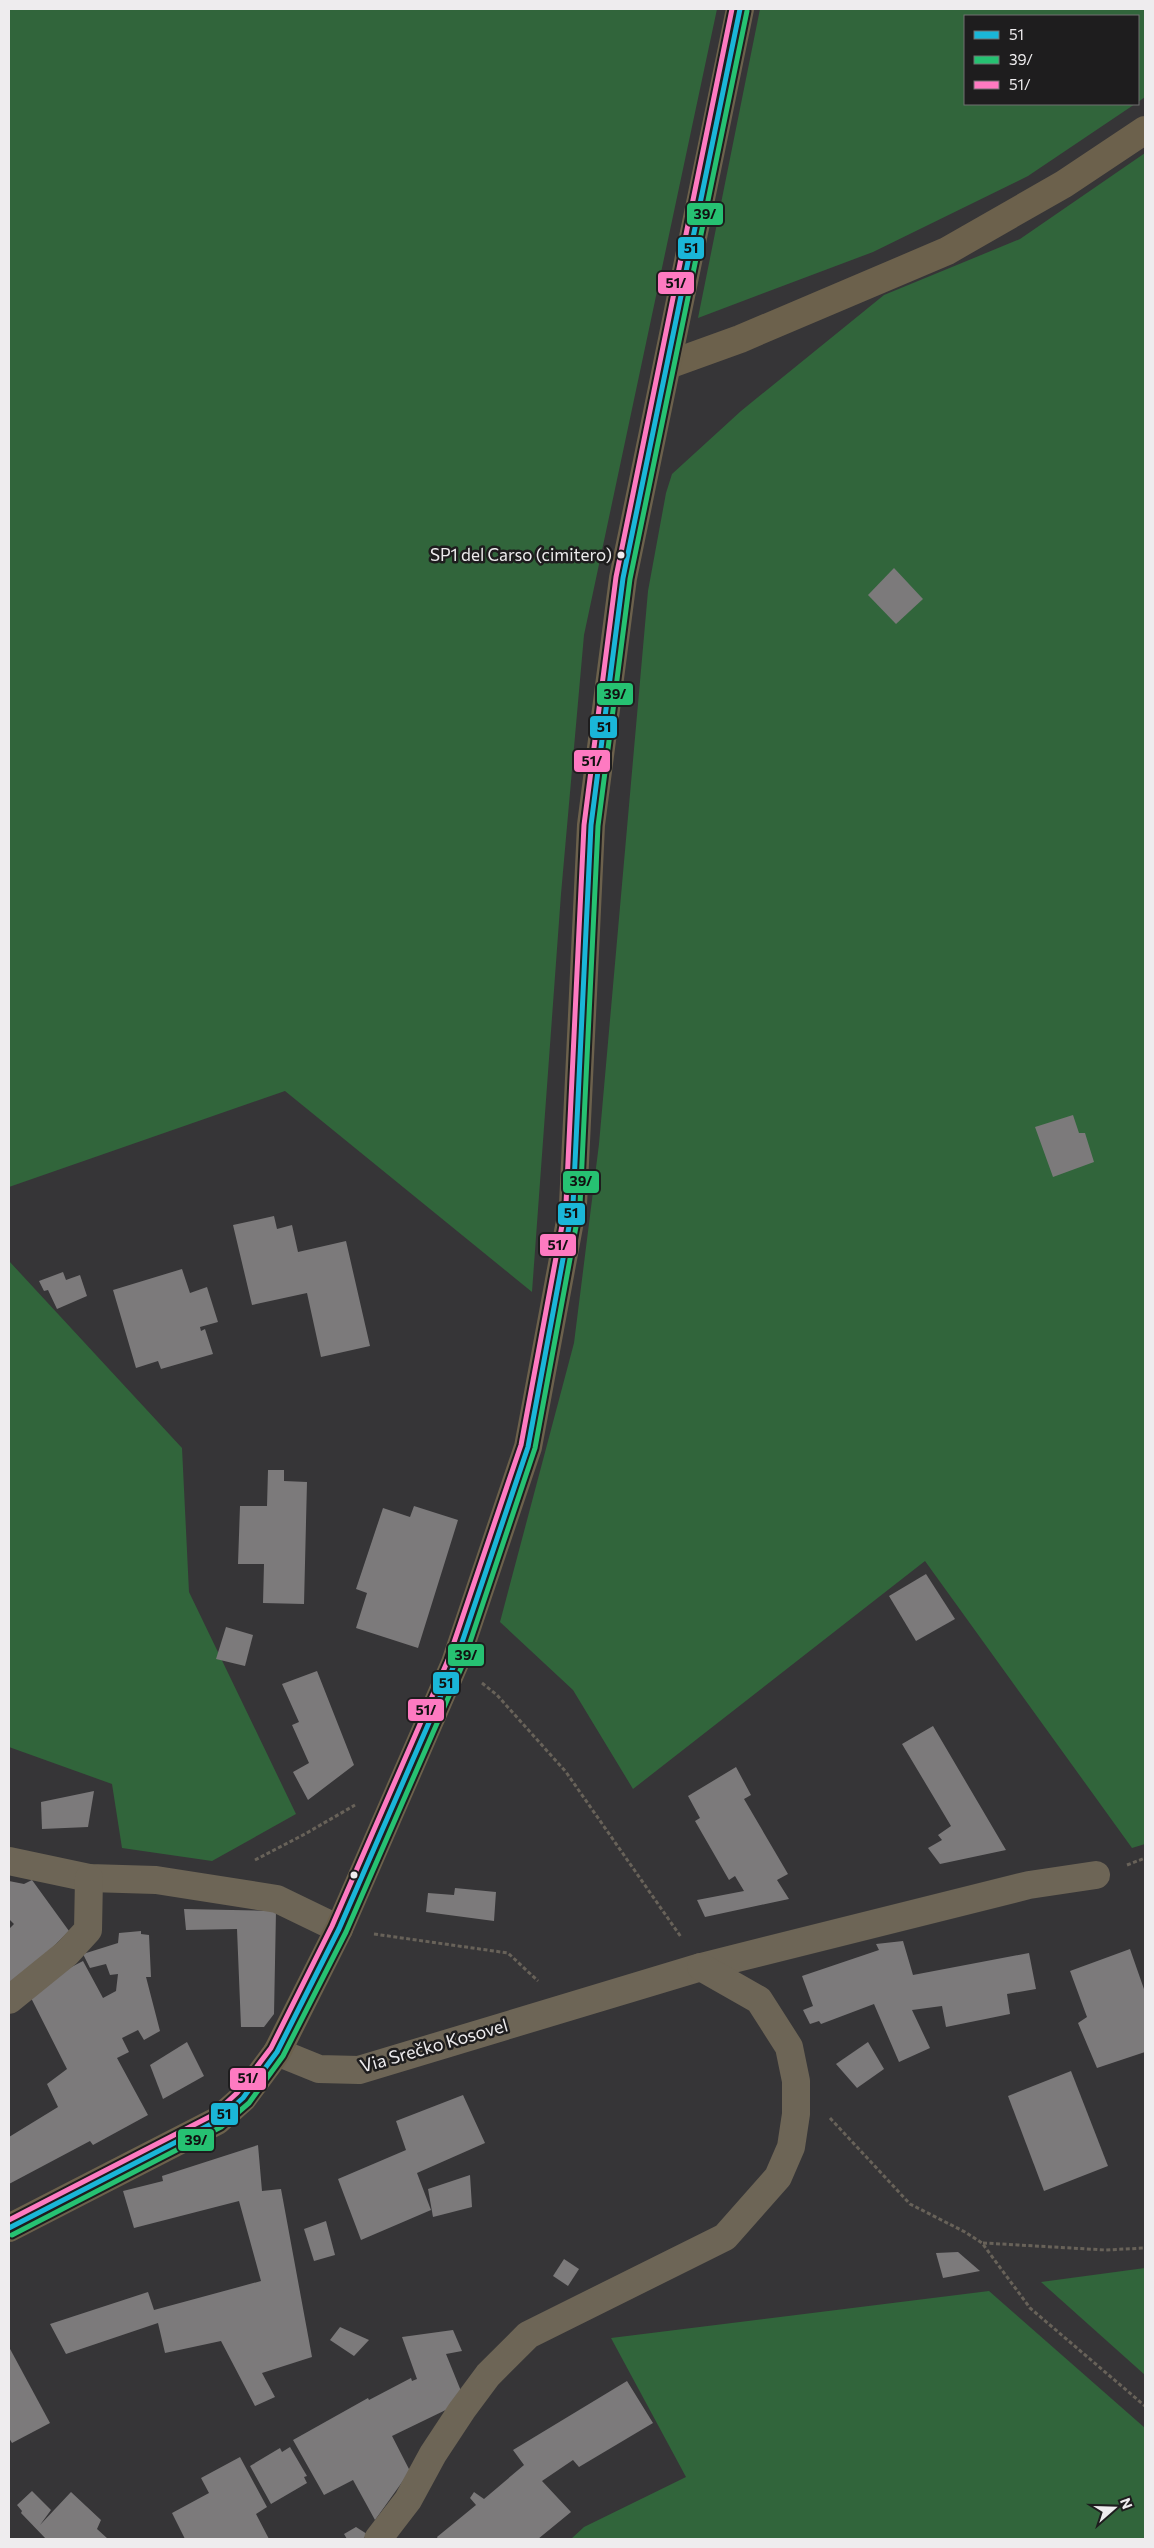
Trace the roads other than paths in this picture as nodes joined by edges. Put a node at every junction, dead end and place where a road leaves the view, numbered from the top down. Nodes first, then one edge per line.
1 (740, 9) edge
2 (1145, 130) edge
3 (668, 365) junction
4 (9, 1861) edge
5 (1096, 1875) dead end
6 (89, 1878) junction
7 (339, 1929) junction
8 (701, 1967) junction
9 (9, 2000) edge
10 (278, 2052) junction
11 (9, 2228) edge
12 (378, 2539) edge

1 - 3 main road
2 - 3 main road
3 - 7 main road
4 - 6 street
5 - 8 street, Via Srečko Kosovel
6 - 7 street
6 - 9 street
7 - 10 main road
8 - 10 street, Via Srečko Kosovel
8 - 12 street
10 - 11 main road

